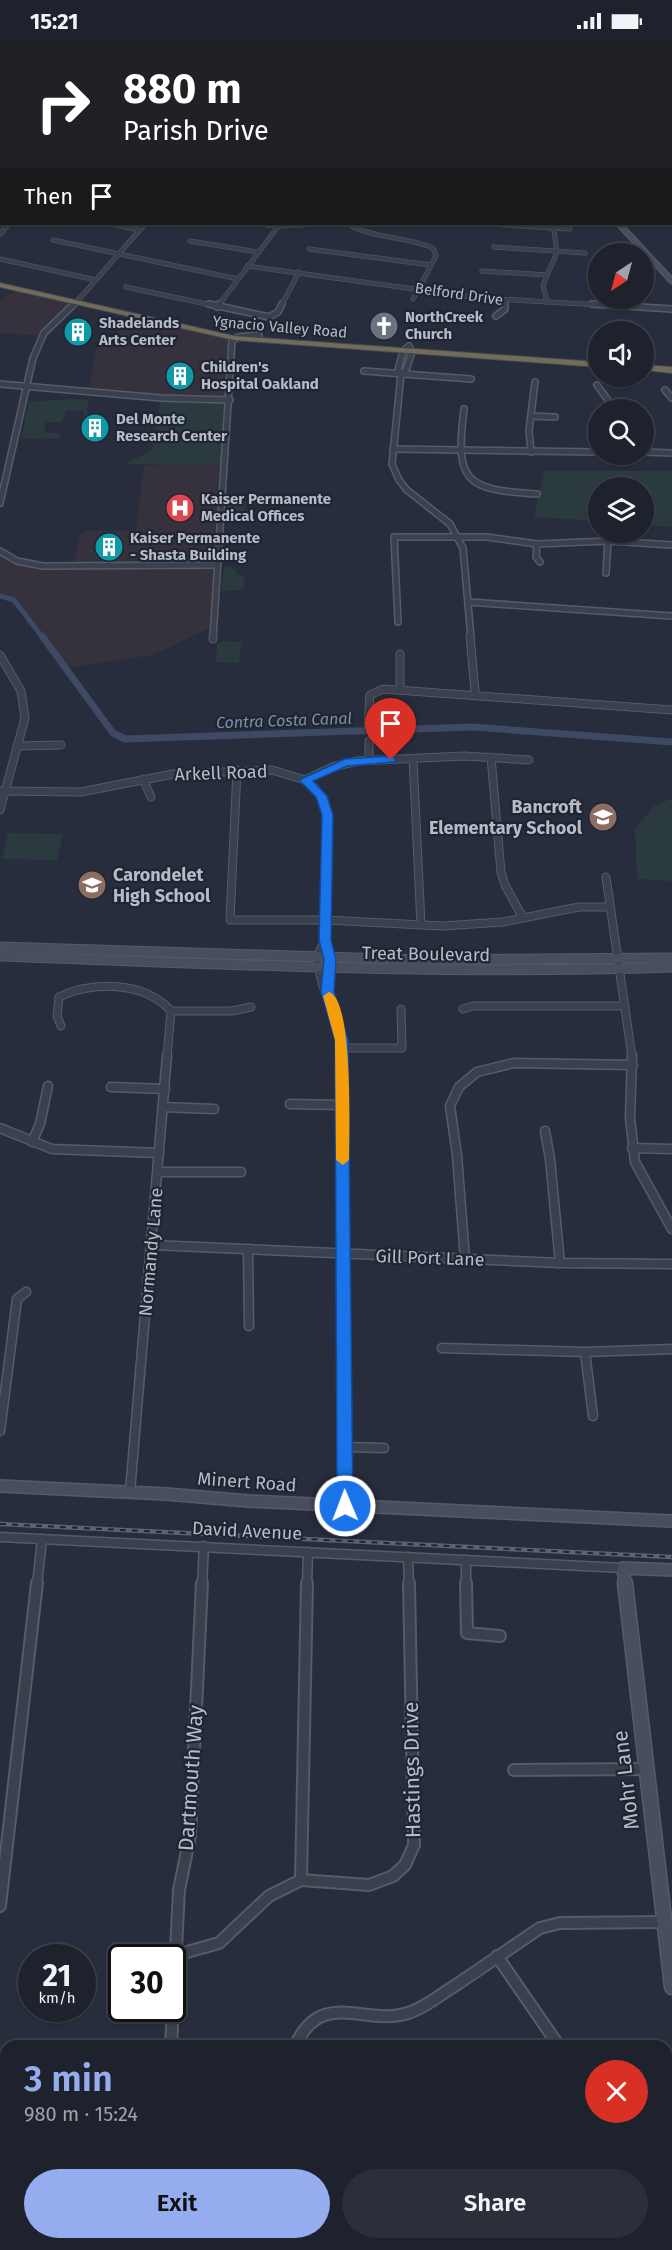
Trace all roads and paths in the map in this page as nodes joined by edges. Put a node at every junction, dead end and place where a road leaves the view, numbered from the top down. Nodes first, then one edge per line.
1 (116, 225) edge
2 (144, 225) edge
3 (279, 225) edge
4 (350, 225) edge
5 (503, 225) dead end
6 (620, 225) edge
7 (624, 225) edge
8 (8, 226) dead end
9 (554, 226) edge
10 (570, 229) dead end
11 (140, 230) junction
12 (0, 234) edge
13 (53, 240) dead end
14 (190, 241) dead end
15 (494, 247) dead end
16 (309, 249) dead end
17 (257, 252) junction
18 (557, 252) junction
19 (585, 253) dead end
20 (119, 254) junction
21 (0, 259) edge
22 (430, 265) junction
23 (247, 267) junction
24 (482, 271) dead end
25 (299, 272) junction
26 (672, 274) edge
27 (547, 275) junction
28 (238, 279) junction
29 (0, 280) edge
30 (96, 280) junction
31 (672, 280) edge
32 (0, 285) edge
33 (126, 287) dead end
34 (418, 288) junction
35 (413, 299) dead end
36 (78, 301) junction
37 (505, 301) junction
38 (547, 302) junction
39 (217, 307) junction
40 (672, 309) edge
41 (496, 316) dead end
42 (260, 335) junction
43 (234, 338) junction
44 (247, 339) junction
45 (407, 353) junction
46 (232, 355) junction
47 (588, 359) edge
48 (654, 363) edge
49 (588, 364) edge
50 (672, 364) edge
51 (654, 369) edge
52 (672, 370) edge
53 (364, 371) dead end
54 (401, 374) junction
55 (471, 379) dead end
56 (536, 382) dead end
57 (0, 384) edge
58 (26, 386) junction
59 (665, 390) dead end
60 (672, 399) edge
61 (230, 400) junction
62 (464, 409) dead end
63 (531, 416) junction
64 (555, 417) dead end
65 (393, 449) junction
66 (461, 452) junction
67 (531, 452) junction
68 (588, 452) edge
69 (654, 452) edge
70 (672, 453) edge
71 (3, 477) edge
72 (537, 494) dead end
73 (0, 503) edge
74 (459, 537) junction
75 (588, 542) edge
76 (608, 543) edge
77 (640, 543) edge
78 (537, 544) junction
79 (672, 545) edge
80 (0, 551) edge
81 (540, 562) dead end
82 (216, 565) junction
83 (606, 573) dead end
84 (468, 602) junction
85 (672, 616) edge
86 (398, 622) dead end
87 (213, 639) dead end
88 (399, 654) dead end
89 (0, 655) edge
90 (400, 690) junction
91 (475, 691) dead end
92 (672, 710) edge
93 (368, 725) dead end
94 (369, 741) dead end
95 (61, 745) dead end
96 (17, 746) junction
97 (491, 757) junction
98 (412, 759) junction
99 (369, 760) junction
100 (529, 760) dead end
101 (237, 770) junction
102 (143, 779) junction
103 (305, 780) junction
104 (3, 791) edge
105 (152, 797) dead end
106 (0, 810) edge
107 (606, 877) dead end
108 (610, 908) junction
109 (523, 918) junction
110 (326, 921) junction
111 (421, 925) junction
112 (325, 940) junction
113 (0, 947) edge
114 (0, 956) edge
115 (672, 958) edge
116 (317, 963) junction
117 (330, 964) junction
118 (618, 965) junction
119 (672, 968) edge
120 (328, 992) junction
121 (625, 1006) junction
122 (251, 1007) dead end
123 (401, 1009) dead end
124 (463, 1009) dead end
125 (171, 1011) junction
126 (61, 1026) dead end
127 (342, 1048) junction
128 (633, 1065) junction
129 (48, 1086) dead end
130 (111, 1087) dead end
131 (165, 1089) junction
132 (290, 1104) dead end
133 (342, 1105) junction
134 (163, 1107) junction
135 (214, 1109) dead end
136 (0, 1128) edge
137 (545, 1131) dead end
138 (32, 1142) junction
139 (632, 1148) junction
140 (672, 1149) edge
141 (159, 1154) junction
142 (158, 1172) junction
143 (241, 1172) dead end
144 (672, 1229) edge
145 (153, 1245) junction
146 (248, 1249) junction
147 (345, 1255) junction
148 (465, 1259) junction
149 (560, 1263) junction
150 (672, 1264) edge
151 (26, 1293) dead end
152 (249, 1326) dead end
153 (442, 1348) dead end
154 (672, 1349) edge
155 (585, 1352) junction
156 (4, 1369) edge
157 (593, 1416) dead end
158 (0, 1431) edge
159 (344, 1447) junction
160 (384, 1448) dead end
161 (0, 1486) edge
162 (130, 1492) junction
163 (345, 1506) junction
164 (672, 1521) edge
165 (0, 1537) edge
166 (42, 1539) junction
167 (204, 1546) junction
168 (308, 1552) junction
169 (408, 1557) junction
170 (466, 1560) junction
171 (623, 1568) junction
172 (672, 1570) edge
173 (500, 1636) dead end
174 (645, 1769) junction
175 (514, 1770) dead end
176 (301, 1880) junction
177 (0, 1906) edge
178 (664, 1922) junction
179 (177, 1944) edge
180 (186, 1952) edge
181 (496, 1956) junction
182 (672, 1987) edge
183 (172, 2022) edge
184 (171, 2040) edge
185 (296, 2040) edge
186 (556, 2040) edge

1 - 11 street
2 - 11 street
3 - 17 street
4 - 22 street
5 - 9 street
6 - 31 street
7 - 26 street
8 - 12 street
9 - 10 street
9 - 18 street
11 - 20 street
13 - 20 street
14 - 17 street
15 - 18 street
16 - 22 street
17 - 23 street
18 - 19 street
18 - 27 street
20 - 28 street
20 - 30 street
21 - 30 street
22 - 34 street
23 - 25 street, Belford Drive
23 - 28 street
24 - 27 street
25 - 34 street, Belford Drive
25 - 39 street
27 - 38 street
28 - 39 street
29 - 36 highway, Ygnacio Valley Road
30 - 36 street
32 - 36 highway, Ygnacio Valley Road
33 - 39 street
34 - 35 street
34 - 37 street, Belford Drive
36 - 42 highway, Ygnacio Valley Road
36 - 43 highway, Ygnacio Valley Road
36 - 58 street
37 - 38 street, Belford Drive
37 - 41 street
38 - 40 street, Belford Drive
42 - 43 street
42 - 45 highway, Ygnacio Valley Road
43 - 44 highway, Ygnacio Valley Road
43 - 46 street
44 - 45 highway, Ygnacio Valley Road
44 - 46 street
45 - 47 highway, Ygnacio Valley Road
45 - 49 highway, Ygnacio Valley Road
45 - 54 street
45 - 54 street
46 - 61 street
48 - 50 highway
51 - 52 highway
53 - 54 street
54 - 55 street
54 - 65 street
56 - 63 street
57 - 58 street
58 - 61 street
58 - 71 street
59 - 60 street
61 - 82 street
62 - 66 street
63 - 64 street
63 - 67 street
65 - 66 street
65 - 74 street
66 - 67 street
66 - 72 street
67 - 68 street
69 - 70 street
71 - 73 street
74 - 78 street
74 - 84 street
74 - 86 street
75 - 78 street
76 - 83 street
77 - 79 street
78 - 81 street
80 - 82 street
82 - 87 street
84 - 85 street
84 - 91 street
88 - 90 street
89 - 96 street
90 - 92 street
90 - 93 street
94 - 99 street
95 - 96 street
96 - 104 street
97 - 98 street
97 - 100 street
97 - 109 street
98 - 99 street
98 - 111 street
99 - 103 street
101 - 102 street, Arkell Road
101 - 103 street, Arkell Road
101 - 110 street
102 - 104 street, Arkell Road
102 - 105 street
103 - 110 street
104 - 106 street
107 - 108 street
108 - 109 street
108 - 118 street
109 - 111 street
110 - 111 street
110 - 112 street
112 - 116 street
112 - 117 street
113 - 116 street, Treat Boulevard
114 - 116 street, Treat Boulevard
115 - 118 street, Treat Boulevard
116 - 117 street, Treat Boulevard
116 - 120 street
117 - 118 street, Treat Boulevard
117 - 120 street
118 - 119 street, Treat Boulevard
118 - 121 street
120 - 127 street
121 - 124 street
121 - 128 street
122 - 125 street
123 - 127 street
125 - 126 street
125 - 131 street, Normandy Lane
127 - 133 street
128 - 139 street
128 - 148 street
129 - 138 street
130 - 131 street
131 - 134 street, Normandy Lane
132 - 133 street
133 - 147 street
134 - 135 street
134 - 141 street, Normandy Lane
136 - 138 street
137 - 149 street
138 - 141 street
139 - 140 street
139 - 144 street
141 - 142 street, Normandy Lane
142 - 143 street
142 - 145 street, Normandy Lane
145 - 146 street, Gill Port Lane
145 - 162 street, Normandy Lane
146 - 147 street, Gill Port Lane
146 - 152 street
147 - 148 street, Gill Port Lane
147 - 159 street
148 - 149 street, Gill Port Lane
149 - 150 street, Gill Port Lane
151 - 156 street
153 - 155 street
154 - 155 street
155 - 157 street
156 - 158 street
159 - 160 street
159 - 163 street
161 - 162 street, Minert Road
162 - 163 street, Minert Road
163 - 164 street, Minert Road
165 - 166 street, David Avenue
166 - 167 street, David Avenue
166 - 177 street
167 - 168 street, David Avenue
167 - 179 street, Dartmouth Way
168 - 169 street, David Avenue
168 - 176 street
169 - 170 street, David Avenue
169 - 176 street, Hastings Drive
170 - 171 street, David Avenue
170 - 173 street
171 - 172 street, David Avenue
171 - 174 street, Mohr Lane
174 - 175 street
174 - 178 street, Mohr Lane
176 - 180 street
178 - 181 street
178 - 182 street, Mohr Lane
181 - 185 street
181 - 186 street
183 - 184 street, Dartmouth Way

